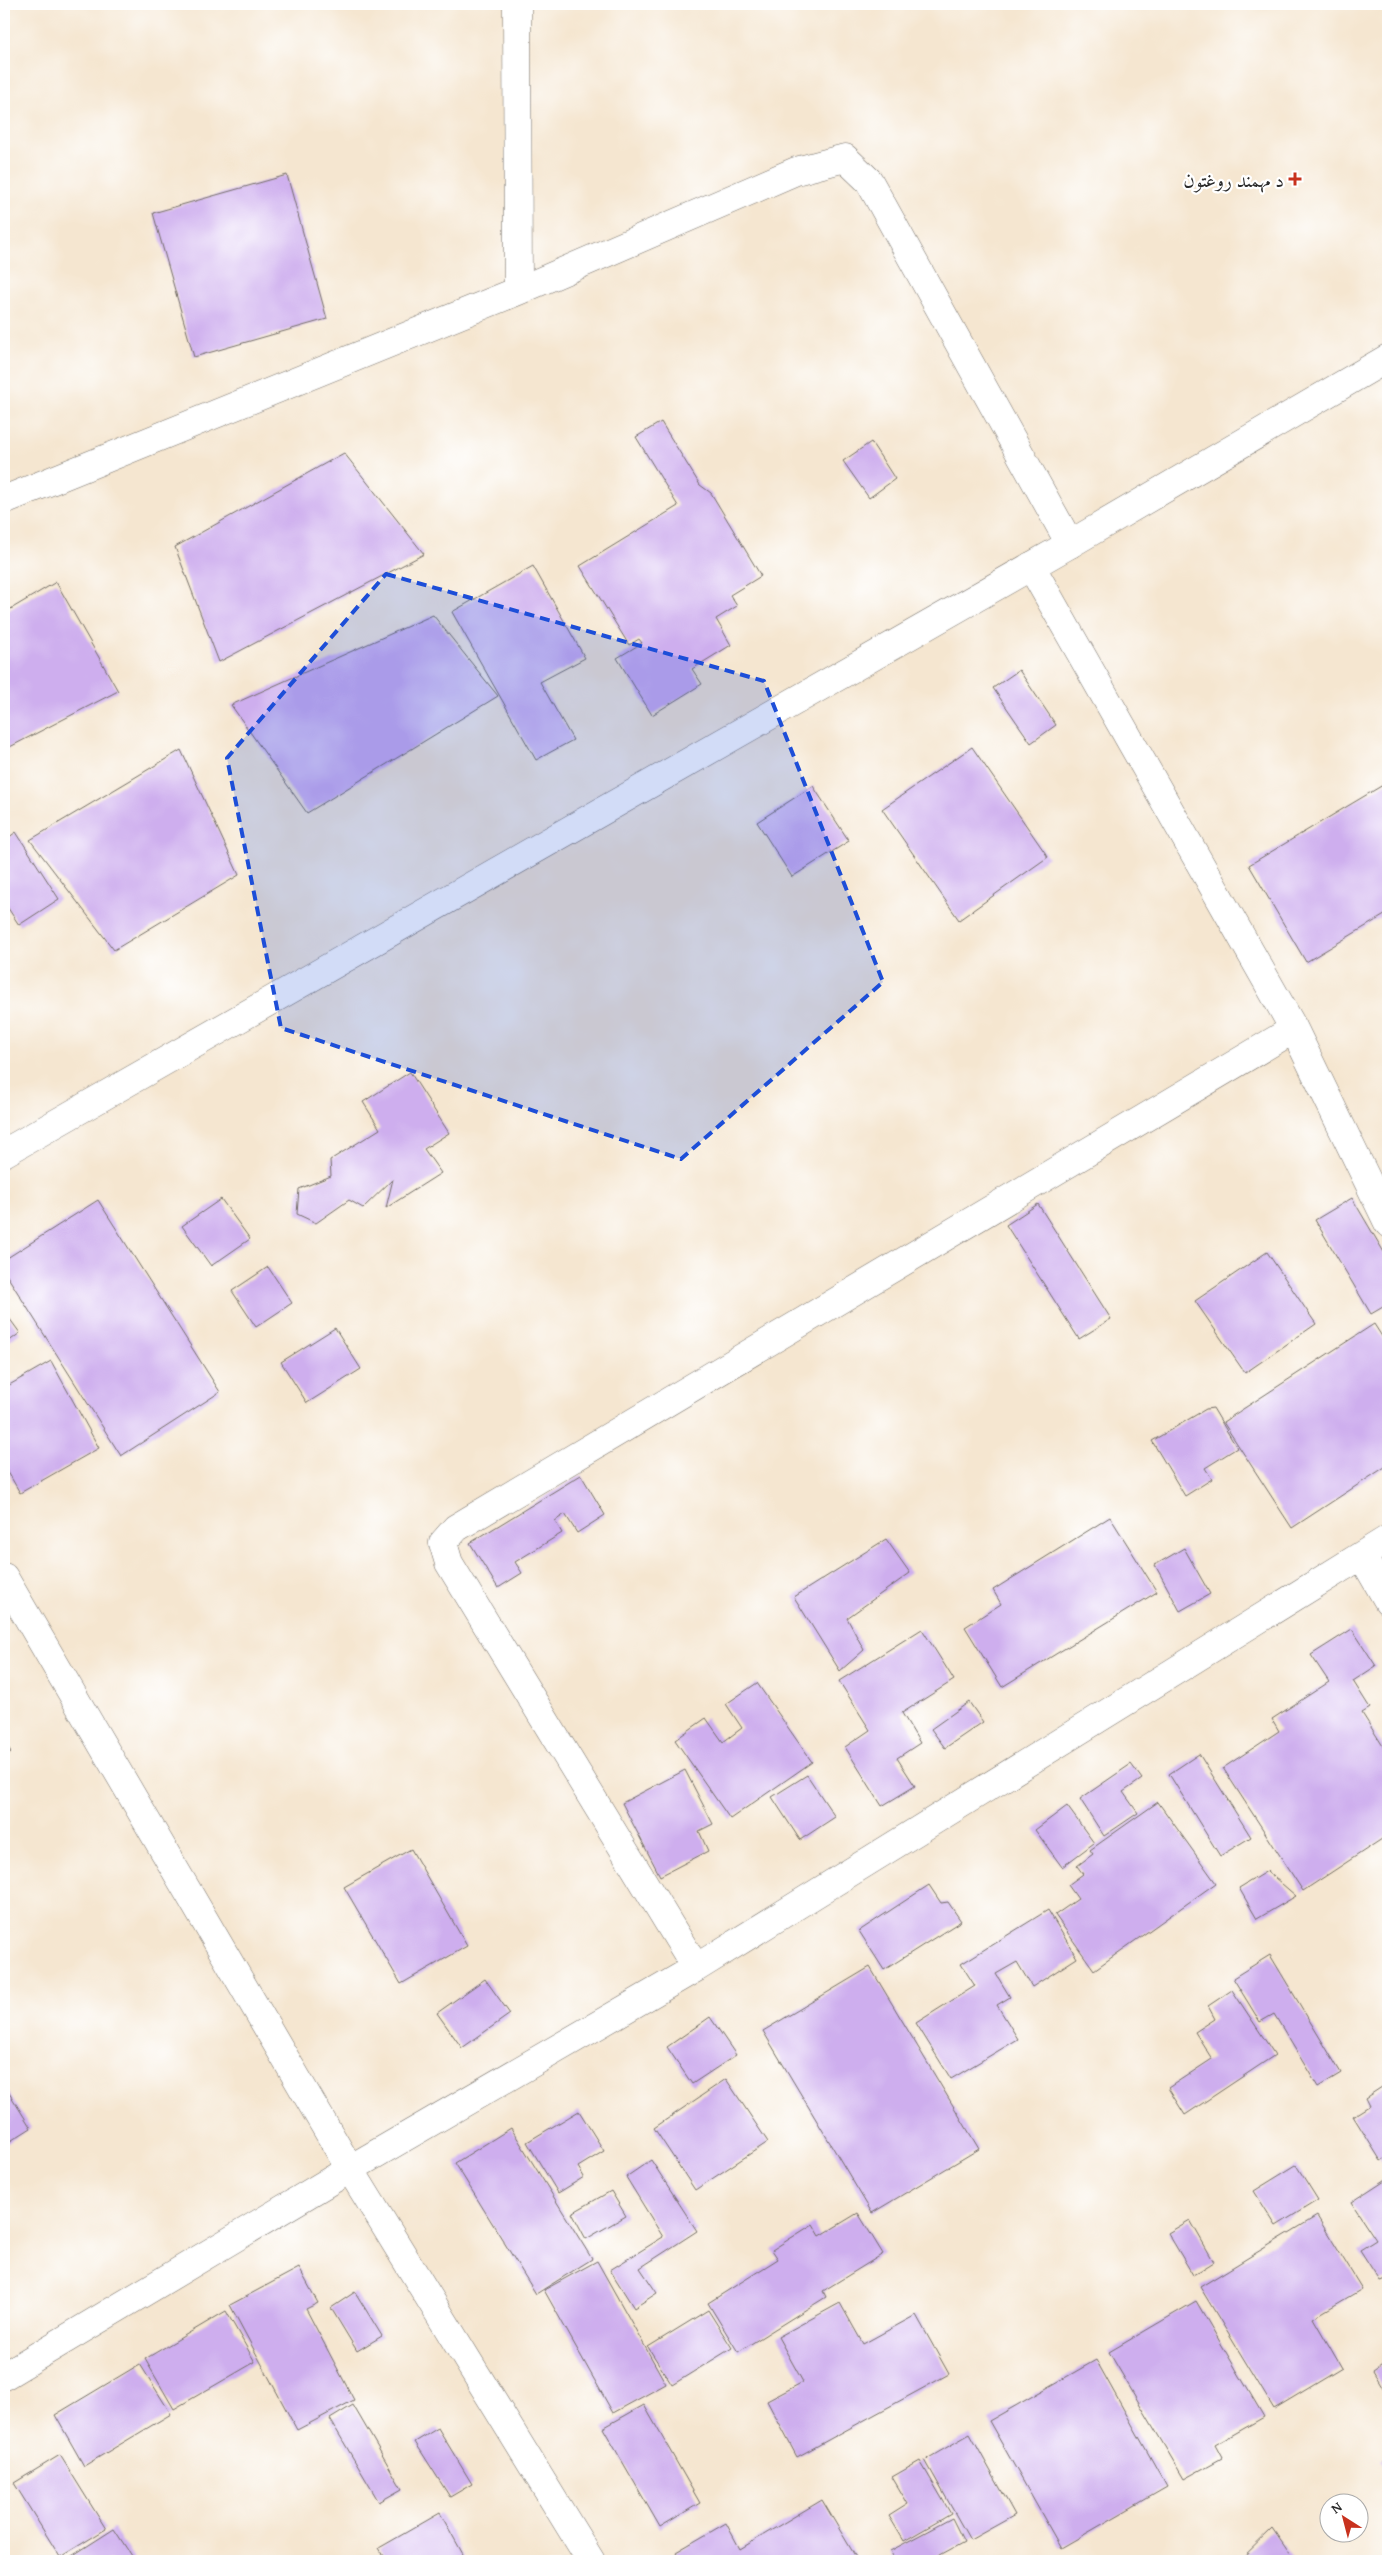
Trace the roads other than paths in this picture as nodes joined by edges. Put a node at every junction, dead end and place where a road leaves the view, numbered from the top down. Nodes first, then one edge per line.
1 (517, 4) edge
2 (518, 291) junction
3 (1388, 358) edge
4 (4, 500) edge
5 (1070, 544) junction
6 (1031, 566) junction
7 (1294, 1029) junction
8 (4, 1153) edge
9 (1388, 1223) edge
10 (1388, 1539) edge
11 (1362, 1556) junction
12 (4, 1577) edge
13 (1388, 1601) edge
14 (696, 1968) junction
15 (350, 2169) junction
16 (4, 2376) edge
17 (591, 2561) edge

1 - 2 street
2 - 4 street
2 - 5 street
3 - 5 street
5 - 6 street
6 - 7 street
6 - 8 street
7 - 9 street
7 - 14 street
10 - 11 street
11 - 13 street
11 - 14 street
12 - 15 street
14 - 15 street
15 - 16 street
15 - 17 street

